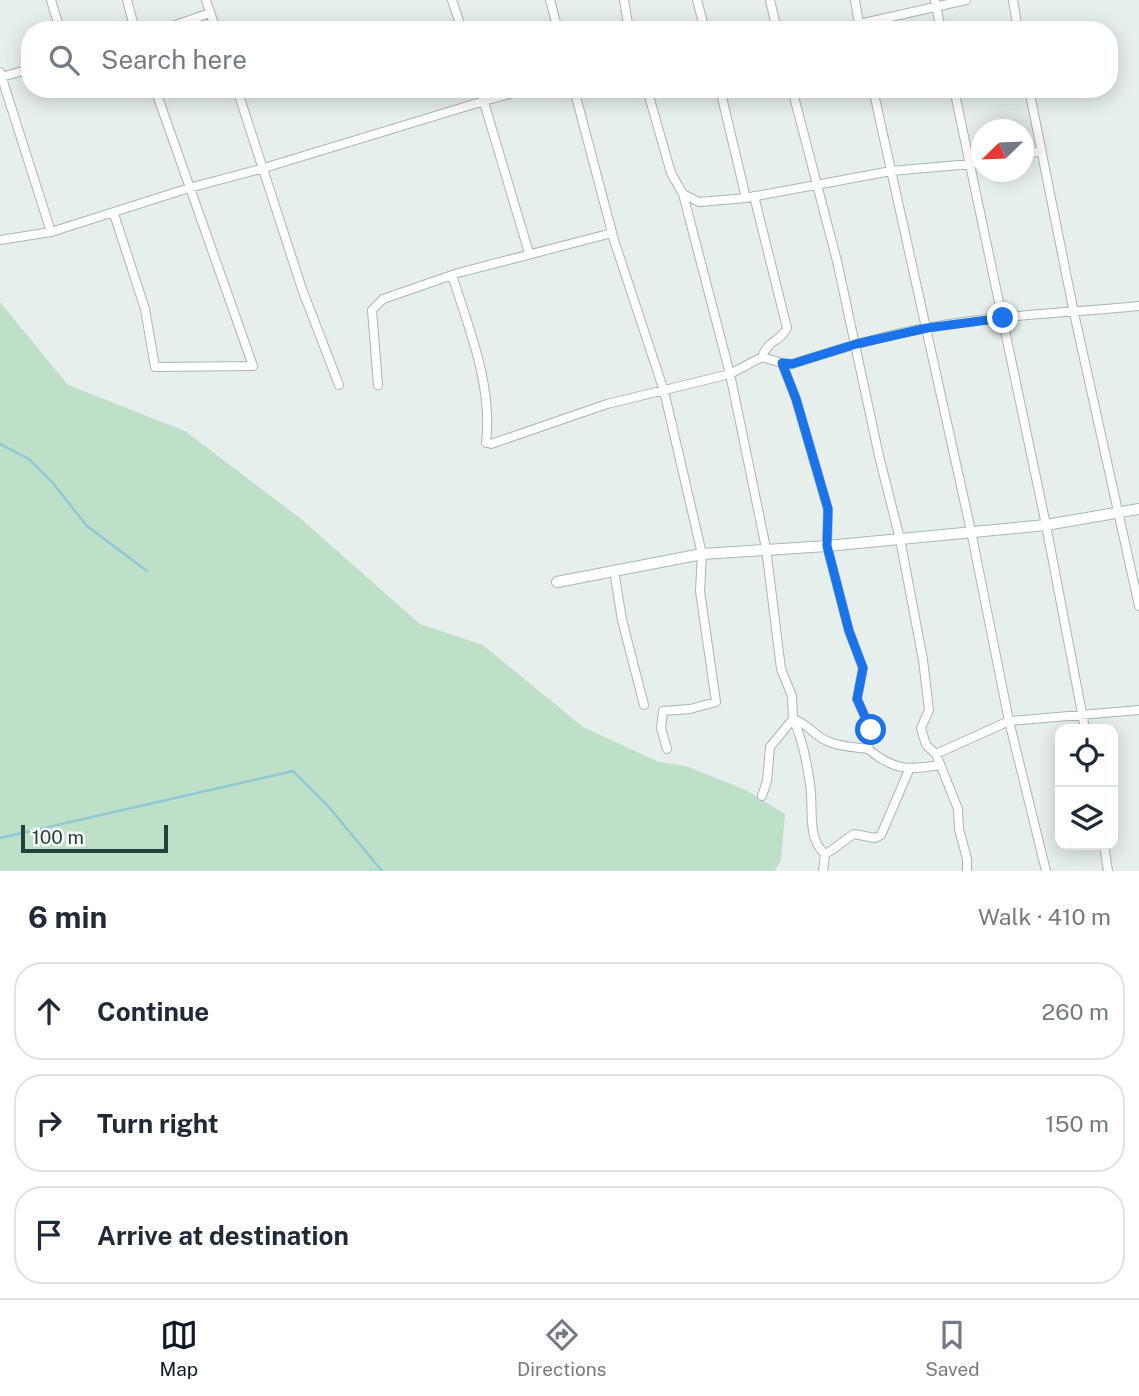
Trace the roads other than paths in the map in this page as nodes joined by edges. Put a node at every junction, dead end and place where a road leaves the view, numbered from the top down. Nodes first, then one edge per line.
1 (51, 0) edge
2 (127, 0) edge
3 (206, 0) edge
4 (452, 0) edge
5 (550, 0) edge
6 (624, 0) edge
7 (697, 0) edge
8 (770, 0) edge
9 (855, 0) edge
10 (966, 0) edge
11 (1013, 0) edge
12 (935, 4) edge
13 (210, 13) junction
14 (57, 21) edge
15 (133, 21) edge
16 (187, 21) edge
17 (213, 21) edge
18 (459, 21) edge
19 (556, 21) edge
20 (628, 21) edge
21 (703, 21) edge
22 (775, 21) edge
23 (858, 21) edge
24 (879, 21) edge
25 (1016, 21) edge
26 (21, 71) edge
27 (1, 75) edge
28 (158, 98) edge
29 (240, 98) edge
30 (483, 98) edge
31 (495, 98) edge
32 (576, 98) edge
33 (650, 98) edge
34 (722, 98) edge
35 (794, 98) edge
36 (875, 98) edge
37 (956, 98) edge
38 (1032, 98) edge
39 (484, 101) junction
40 (1041, 151) junction
41 (1034, 153) edge
42 (970, 165) junction
43 (264, 168) junction
44 (891, 172) junction
45 (816, 183) junction
46 (190, 188) junction
47 (683, 194) junction
48 (750, 197) junction
49 (114, 214) junction
50 (51, 232) junction
51 (612, 233) junction
52 (0, 240) edge
53 (529, 253) junction
54 (452, 275) junction
55 (1139, 306) edge
56 (1074, 313) junction
57 (1003, 318) junction
58 (927, 328) junction
59 (856, 344) junction
60 (762, 357) junction
61 (782, 363) junction
62 (730, 374) junction
63 (339, 385) dead end
64 (378, 385) dead end
65 (664, 391) junction
66 (1139, 509) edge
67 (1118, 511) junction
68 (1046, 525) junction
69 (971, 531) junction
70 (900, 539) junction
71 (827, 546) junction
72 (766, 548) junction
73 (702, 554) junction
74 (614, 570) junction
75 (557, 582) dead end
76 (1139, 606) edge
77 (644, 705) dead end
78 (1139, 710) edge
79 (1081, 716) junction
80 (793, 719) junction
81 (1009, 721) junction
82 (1083, 724) edge
83 (667, 749) dead end
84 (868, 749) junction
85 (936, 754) junction
86 (940, 765) junction
87 (909, 770) junction
88 (762, 796) dead end
89 (1105, 850) edge
90 (825, 854) junction
91 (823, 871) edge
92 (967, 871) edge
93 (1046, 871) edge
94 (1108, 871) edge

1 - 14 street
2 - 15 street
3 - 13 street
4 - 18 street
5 - 19 street
6 - 20 street
7 - 21 street
8 - 22 street
9 - 23 street
10 - 12 street
11 - 25 street
12 - 24 street
13 - 16 street
13 - 17 street
26 - 27 street
27 - 50 street
28 - 46 street
29 - 43 street
30 - 39 street
31 - 39 street
32 - 51 street
33 - 47 street
34 - 48 street
35 - 45 street
36 - 44 street
37 - 42 street
38 - 40 street
39 - 43 street
39 - 53 street
40 - 41 street
40 - 56 street
42 - 44 street
42 - 57 street
43 - 46 street
43 - 63 street
44 - 45 street
44 - 58 street
45 - 48 street
45 - 59 street
46 - 49 street
46 - 49 street
47 - 48 street
47 - 62 street
48 - 60 street
49 - 50 street
50 - 52 street
51 - 53 street
51 - 65 street
53 - 54 street
54 - 64 street
54 - 65 street
55 - 56 street
56 - 57 street
56 - 67 street
57 - 58 street
57 - 68 street
58 - 59 street
58 - 69 street
59 - 61 street
59 - 70 street
60 - 61 street
60 - 62 street
61 - 71 street
62 - 65 street
62 - 72 street
65 - 73 street
66 - 67 street
67 - 68 street
67 - 76 street
68 - 69 street
68 - 79 street
69 - 70 street
69 - 81 street
70 - 71 street
70 - 85 street
71 - 72 street
71 - 84 street
72 - 73 street
72 - 80 street
73 - 74 street
73 - 83 street
74 - 75 street
74 - 77 street
78 - 79 street
79 - 81 street
79 - 82 street
80 - 84 street
80 - 88 street
80 - 90 street
81 - 85 street
81 - 93 street
84 - 87 street
85 - 86 street
86 - 87 street
86 - 92 street
87 - 90 street
89 - 94 street
90 - 91 street

